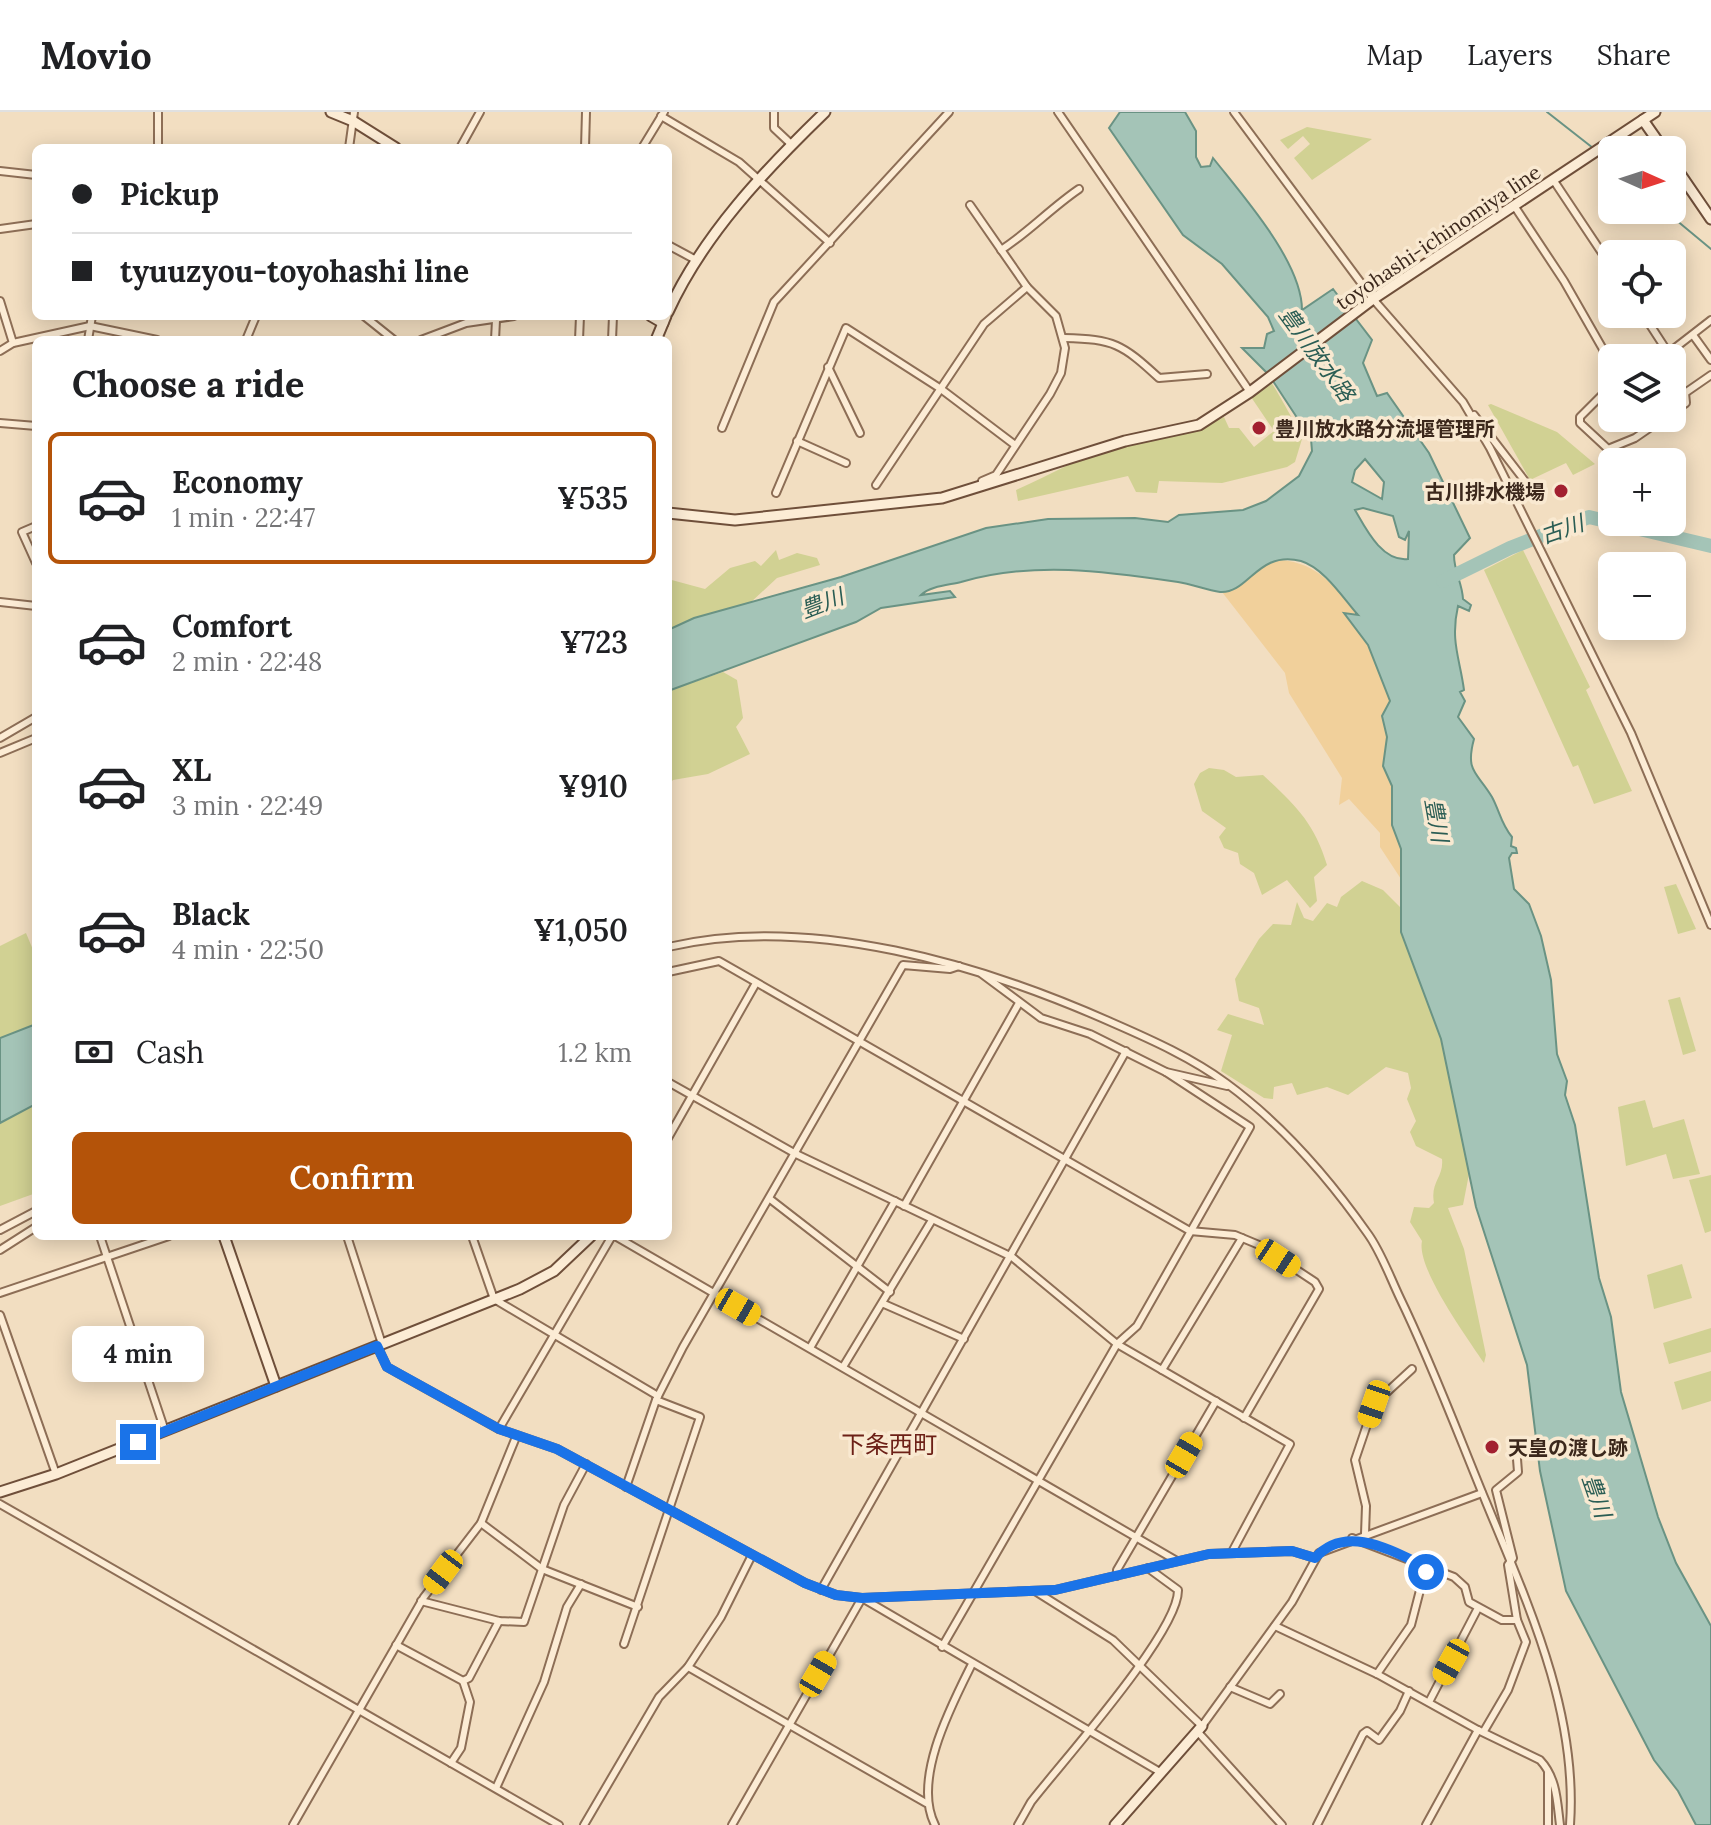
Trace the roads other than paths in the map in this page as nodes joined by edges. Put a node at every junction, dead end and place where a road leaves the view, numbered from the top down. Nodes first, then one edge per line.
1 (158, 112) edge
2 (331, 112) edge
3 (480, 112) edge
4 (586, 112) edge
5 (774, 112) edge
6 (825, 112) edge
7 (949, 112) edge
8 (1058, 112) edge
9 (1234, 112) edge
10 (1655, 112) edge
11 (663, 114) edge
12 (353, 116) edge
13 (1640, 116) edge
14 (1654, 136) edge
15 (158, 144) edge
16 (350, 144) edge
17 (391, 144) edge
18 (462, 144) edge
19 (584, 144) edge
20 (644, 144) edge
21 (791, 144) junction
22 (0, 171) edge
23 (32, 175) edge
24 (760, 180) junction
25 (1554, 181) junction
26 (1686, 182) edge
27 (1079, 189) dead end
28 (970, 205) dead end
29 (1515, 207) junction
30 (1711, 219) edge
31 (32, 225) edge
32 (0, 229) edge
33 (830, 243) junction
34 (672, 247) edge
35 (1598, 247) edge
36 (1001, 250) junction
37 (696, 260) junction
38 (1027, 287) junction
39 (1373, 299) junction
40 (0, 301) edge
41 (672, 306) edge
42 (91, 320) edge
43 (369, 320) edge
44 (456, 320) edge
45 (496, 320) joint
46 (1711, 320) edge
47 (459, 325) junction
48 (90, 326) junction
49 (1693, 335) junction
50 (45, 336) edge
51 (89, 336) edge
52 (138, 336) edge
53 (389, 336) edge
54 (431, 336) edge
55 (495, 336) edge
56 (1064, 338) junction
57 (32, 339) edge
58 (13, 343) junction
59 (1600, 344) edge
60 (1681, 344) edge
61 (0, 351) edge
62 (1711, 360) edge
63 (828, 367) junction
64 (1207, 374) dead end
65 (1711, 375) edge
66 (941, 389) junction
67 (1250, 392) junction
68 (1686, 392) edge
69 (1598, 399) edge
70 (1467, 410) junction
71 (0, 423) edge
72 (32, 426) edge
73 (722, 428) dead end
74 (1643, 432) edge
75 (860, 433) dead end
76 (797, 441) junction
77 (1015, 445) junction
78 (1607, 448) edge
79 (1610, 448) edge
80 (846, 463) dead end
81 (876, 485) dead end
82 (1528, 485) dead end
83 (776, 493) dead end
84 (942, 498) junction
85 (672, 513) edge
86 (32, 528) edge
87 (32, 554) edge
88 (0, 602) edge
89 (32, 606) edge
90 (32, 719) edge
91 (0, 738) edge
92 (32, 740) edge
93 (0, 753) edge
94 (1711, 925) edge
95 (672, 947) edge
96 (959, 966) junction
97 (976, 970) junction
98 (672, 971) edge
99 (756, 983) junction
100 (1019, 1003) junction
101 (860, 1041) junction
102 (1126, 1051) junction
103 (1166, 1072) junction
104 (672, 1084) edge
105 (1230, 1087) junction
106 (692, 1095) junction
107 (965, 1101) junction
108 (672, 1131) edge
109 (796, 1154) junction
110 (1067, 1161) junction
111 (770, 1199) junction
112 (895, 1201) junction
113 (904, 1206) junction
114 (32, 1213) edge
115 (932, 1220) junction
116 (0, 1230) edge
117 (32, 1230) edge
118 (1190, 1231) junction
119 (1242, 1238) junction
120 (101, 1240) edge
121 (157, 1240) edge
122 (225, 1240) edge
123 (348, 1240) edge
124 (473, 1240) edge
125 (587, 1240) edge
126 (612, 1240) edge
127 (621, 1240) edge
128 (0, 1250) edge
129 (107, 1256) junction
130 (1012, 1257) junction
131 (859, 1268) junction
132 (890, 1292) junction
133 (0, 1293) edge
134 (714, 1294) junction
135 (494, 1299) junction
136 (884, 1304) junction
137 (0, 1315) edge
138 (555, 1338) junction
139 (964, 1339) junction
140 (1117, 1344) junction
141 (379, 1345) junction
142 (810, 1348) junction
143 (843, 1367) junction
144 (1412, 1369) dead end
145 (1162, 1370) junction
146 (276, 1386) junction
147 (657, 1398) junction
148 (1216, 1401) junction
149 (922, 1413) junction
150 (1244, 1418) junction
151 (499, 1429) junction
152 (165, 1431) junction
153 (516, 1437) junction
154 (1516, 1446) dead end
155 (586, 1464) junction
156 (56, 1474) junction
157 (1039, 1479) junction
158 (626, 1487) junction
159 (0, 1492) edge
160 (1482, 1493) junction
161 (0, 1504) edge
162 (671, 1511) junction
163 (481, 1523) junction
164 (1365, 1534) junction
165 (1137, 1536) junction
166 (1352, 1538) junction
167 (1232, 1552) junction
168 (752, 1555) junction
169 (1315, 1558) junction
170 (1177, 1561) junction
171 (1510, 1562) junction
172 (1426, 1567) junction
173 (1148, 1568) junction
174 (542, 1569) junction
175 (1117, 1576) junction
176 (581, 1584) junction
177 (821, 1590) junction
178 (1035, 1591) junction
179 (972, 1594) junction
180 (862, 1598) junction
181 (421, 1601) junction
182 (638, 1607) junction
183 (1478, 1608) junction
184 (1517, 1620) junction
185 (499, 1621) junction
186 (1275, 1626) junction
187 (624, 1644) dead end
188 (396, 1645) junction
189 (942, 1647) junction
190 (972, 1664) junction
191 (1139, 1666) junction
192 (688, 1667) junction
193 (1377, 1674) junction
194 (463, 1681) junction
195 (1230, 1687) junction
196 (1409, 1691) junction
197 (1280, 1694) dead end
198 (1429, 1702) junction
199 (359, 1710) junction
200 (789, 1725) junction
201 (1088, 1729) junction
202 (1199, 1729) junction
203 (1481, 1731) junction
204 (451, 1763) junction
205 (1548, 1770) junction
206 (1160, 1772) junction
207 (496, 1788) junction
208 (926, 1803) junction
209 (293, 1825) edge
210 (559, 1825) edge
211 (584, 1825) edge
212 (732, 1825) edge
213 (935, 1825) edge
214 (1018, 1825) edge
215 (1115, 1825) edge
216 (1282, 1825) edge
217 (1317, 1825) edge
218 (1426, 1825) edge
219 (1548, 1825) edge
220 (1560, 1825) edge
221 (1570, 1825) edge

1 - 15 street
2 - 12 main road
3 - 18 street
4 - 19 street
5 - 21 street
6 - 21 main road
7 - 33 street
8 - 67 street
9 - 39 street
10 - 13 main road, toyohashi-ichinomiya line
11 - 20 street
11 - 24 street
12 - 16 street
12 - 17 main road
13 - 14 main road
13 - 25 main road, toyohashi-ichinomiya line
21 - 24 main road
22 - 23 street
24 - 33 street
24 - 37 main road
25 - 29 main road, toyohashi-ichinomiya line
25 - 35 street
26 - 30 main road
27 - 36 street
28 - 36 street
29 - 39 main road, toyohashi-ichinomiya line
29 - 59 street
31 - 32 street
33 - 73 street
34 - 37 street
36 - 38 street
37 - 41 main road
38 - 56 street
38 - 66 street
39 - 67 main road, toyohashi-ichinomiya line
39 - 70 street
40 - 58 street
42 - 48 street
43 - 53 street
44 - 47 street
45 - 47 street
45 - 55 street
46 - 49 street
47 - 54 street
48 - 50 street
48 - 51 street
48 - 52 street
49 - 60 street
49 - 62 street
56 - 64 street
56 - 77 street
57 - 58 street
58 - 61 street
63 - 66 street
63 - 75 street
63 - 76 street
65 - 68 street
66 - 77 street
66 - 81 street
67 - 84 main road, toyohashi-ichinomiya line
69 - 78 street
70 - 82 street
70 - 94 street
71 - 72 street
74 - 79 street
76 - 80 street
76 - 83 street
77 - 84 street
84 - 85 main road, toyohashi-ichinomiya line
86 - 87 street
88 - 89 street
90 - 91 street
92 - 93 street
95 - 96 street
96 - 97 street
96 - 101 street
97 - 100 street
97 - 105 street
98 - 99 street
99 - 101 street
99 - 106 street
100 - 102 street
100 - 107 street
101 - 107 street
101 - 109 street
102 - 103 street
102 - 110 street
103 - 105 street
103 - 118 street
104 - 106 street
105 - 160 street
106 - 108 street
106 - 109 street
107 - 110 street
107 - 113 street
109 - 111 street
109 - 112 street
110 - 118 street
110 - 130 street
111 - 131 street
111 - 134 street
112 - 113 street
112 - 131 street
113 - 115 street
114 - 116 street
115 - 130 street
115 - 132 street
117 - 128 street
118 - 119 street
118 - 140 street
119 - 145 street
119 - 150 street
120 - 129 street
121 - 129 street
122 - 146 main road
123 - 141 street
124 - 135 street
125 - 135 main road
126 - 138 street
127 - 134 street
129 - 133 street
129 - 152 street
130 - 139 street
130 - 140 street
131 - 132 street
131 - 142 street
132 - 136 street
134 - 142 street
134 - 147 street
135 - 138 street
135 - 141 main road
136 - 139 street
136 - 143 street
137 - 156 street
138 - 147 street
138 - 151 street
139 - 149 street
140 - 145 street
140 - 157 street
141 - 146 main road
141 - 151 street
142 - 143 street
143 - 149 street
144 - 164 street
145 - 148 street
146 - 152 main road
147 - 158 street
147 - 162 street
148 - 150 street
148 - 165 street
149 - 157 street
149 - 177 street
150 - 167 street
151 - 153 street
152 - 156 main road
153 - 155 street
153 - 163 street
154 - 171 street
155 - 158 street
155 - 174 street
156 - 159 main road
157 - 165 street
157 - 179 street
158 - 162 street
160 - 164 street
160 - 171 street
161 - 199 street
162 - 168 street
162 - 182 street
163 - 174 street
163 - 181 street
164 - 166 street
165 - 170 street
165 - 175 street
166 - 169 street
166 - 172 street
167 - 169 street
167 - 170 street
168 - 177 street
168 - 192 street
169 - 186 street
170 - 173 street
171 - 184 street
171 - 221 street
172 - 183 street
172 - 193 street
173 - 175 street
173 - 191 street
174 - 176 street
174 - 185 street
175 - 178 street
176 - 182 street
176 - 207 street
177 - 180 street
178 - 179 street
178 - 191 street
179 - 180 street
179 - 189 street
180 - 189 street
180 - 200 street
181 - 185 street
181 - 188 street
182 - 187 street
183 - 184 street
183 - 198 street
184 - 203 street
185 - 194 street
186 - 193 street
186 - 195 street
188 - 194 street
188 - 199 street
189 - 190 street
190 - 201 street
190 - 208 street
191 - 201 street
191 - 202 street
192 - 200 street
192 - 211 street
193 - 196 street
194 - 204 street
195 - 197 street
195 - 202 street
196 - 198 street
196 - 217 street
198 - 203 street
199 - 204 street
199 - 209 street
200 - 208 street
200 - 212 street
201 - 206 street
201 - 214 street
202 - 206 main road
202 - 216 street
203 - 205 street
203 - 218 street
204 - 207 street
205 - 219 street
205 - 220 street
206 - 215 main road
207 - 210 street
208 - 213 street

